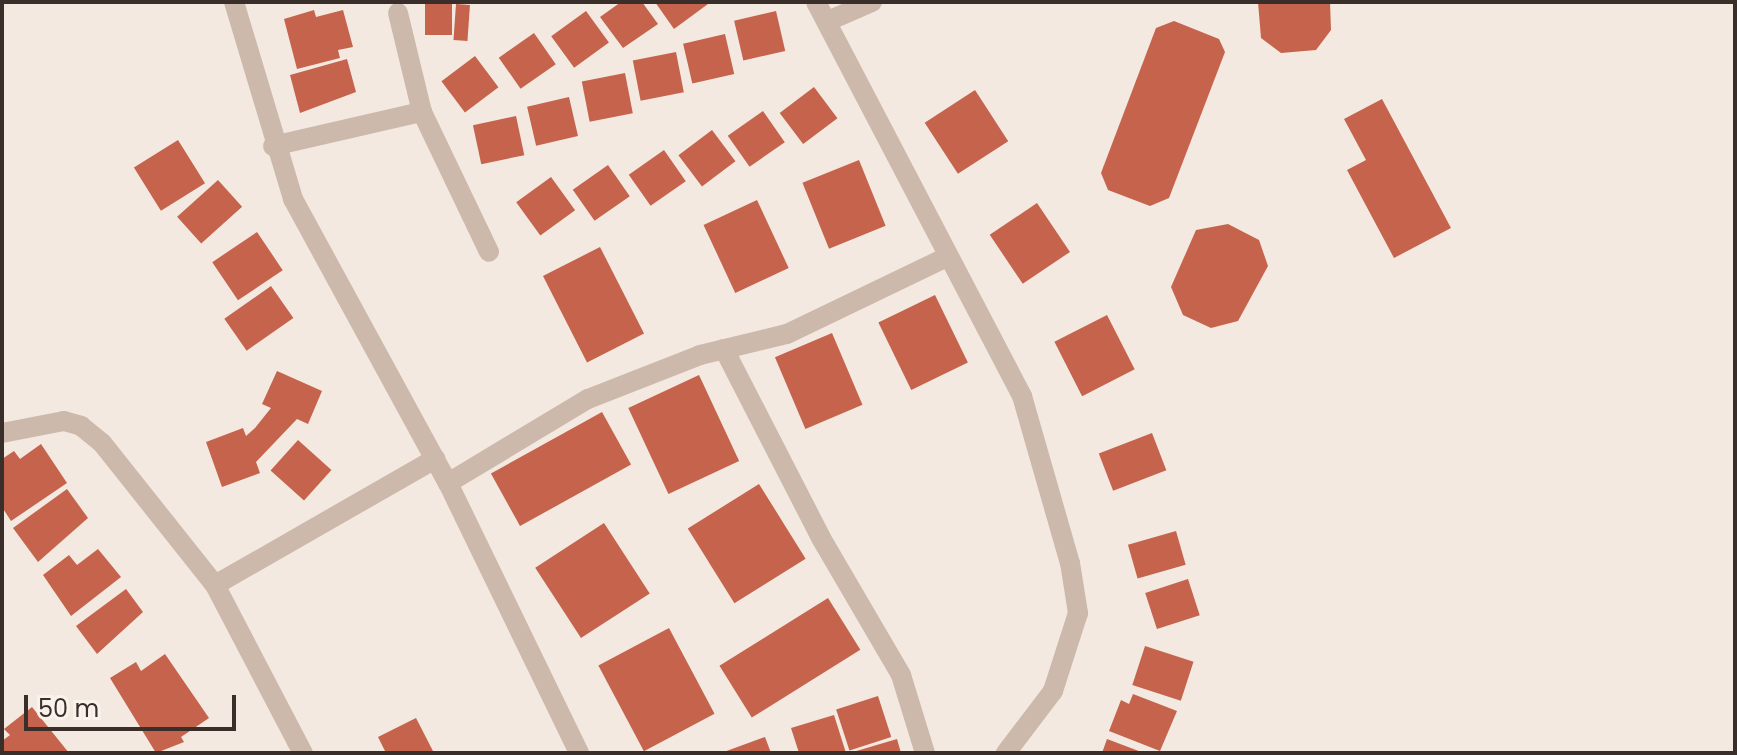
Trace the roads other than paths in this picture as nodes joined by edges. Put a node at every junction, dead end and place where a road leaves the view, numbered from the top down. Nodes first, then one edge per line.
1 (234, 2) edge
2 (816, 2) edge
3 (872, 2) edge
4 (398, 13) dead end
5 (828, 21) junction
6 (422, 112) junction
7 (273, 146) junction
8 (489, 252) dead end
9 (947, 257) junction
10 (724, 349) junction
11 (2, 433) edge
12 (435, 459) junction
13 (448, 483) junction
14 (215, 585) junction
15 (303, 753) edge
16 (579, 753) edge
17 (925, 753) edge
18 (1006, 753) edge

1 - 7 street
2 - 5 street
3 - 5 street
4 - 6 street
5 - 9 street
6 - 7 street
6 - 8 street
7 - 12 street
9 - 10 street
9 - 18 street
10 - 13 street
10 - 17 street
11 - 14 street
12 - 13 street
12 - 14 street
13 - 16 street
14 - 15 street

